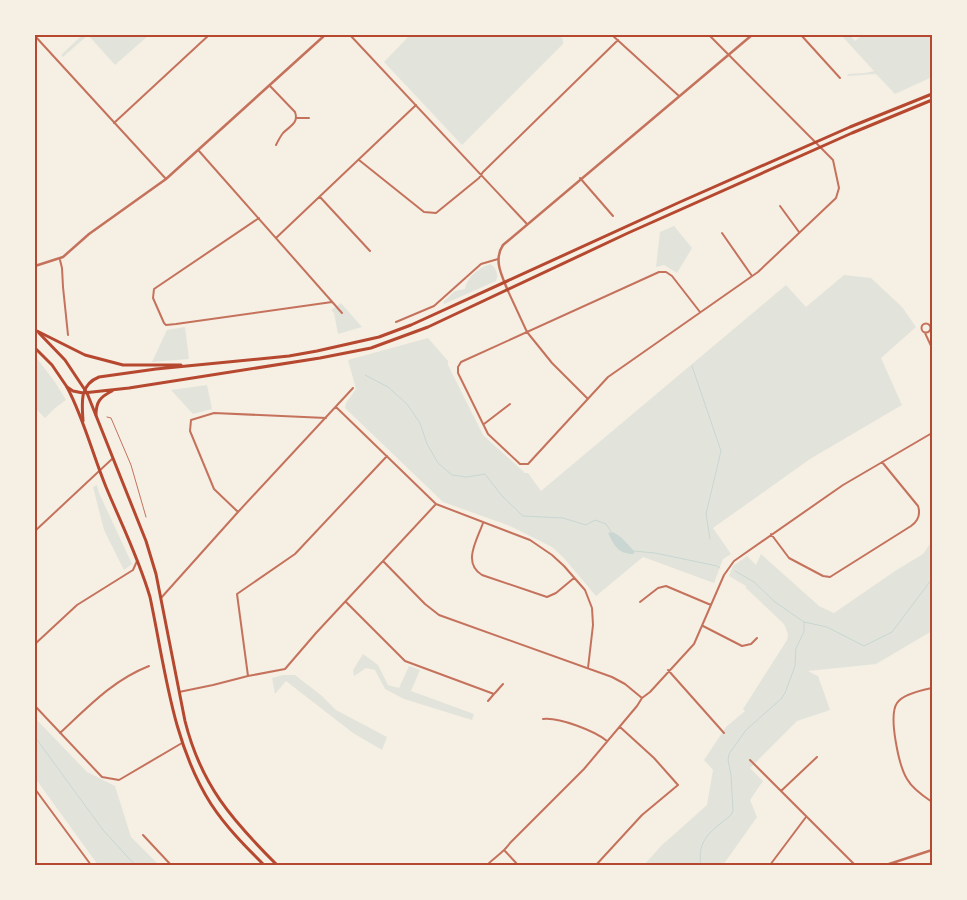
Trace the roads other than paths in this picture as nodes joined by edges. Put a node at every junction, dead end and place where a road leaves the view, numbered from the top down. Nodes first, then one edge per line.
1 (209, 35) edge
2 (325, 35) edge
3 (350, 35) edge
4 (612, 35) edge
5 (709, 35) edge
6 (752, 35) edge
7 (801, 35) edge
8 (35, 36) edge
9 (618, 40) junction
10 (729, 55) junction
11 (840, 78) dead end
12 (270, 86) junction
13 (931, 94) edge
14 (679, 96) junction
15 (932, 100) edge
16 (416, 105) junction
17 (297, 118) junction
18 (309, 118) dead end
19 (114, 123) junction
20 (276, 145) dead end
21 (199, 151) junction
22 (359, 160) junction
23 (481, 175) junction
24 (580, 178) junction
25 (166, 179) junction
26 (320, 197) junction
27 (780, 206) dead end
28 (613, 216) dead end
29 (259, 218) junction
30 (527, 224) junction
31 (799, 232) junction
32 (722, 233) dead end
33 (276, 238) junction
34 (370, 251) dead end
35 (498, 259) junction
36 (60, 260) junction
37 (35, 266) edge
38 (752, 276) junction
39 (505, 282) junction
40 (508, 291) junction
41 (332, 302) junction
42 (700, 312) junction
43 (342, 313) dead end
44 (396, 322) dead end
45 (932, 322) edge
46 (929, 325) junction
47 (36, 330) edge
48 (527, 332) junction
49 (926, 333) junction
50 (68, 335) dead end
51 (35, 348) edge
52 (932, 348) edge
53 (189, 365) junction
54 (66, 387) junction
55 (354, 388) dead end
56 (84, 389) junction
57 (117, 389) junction
58 (85, 393) junction
59 (587, 398) junction
60 (510, 404) dead end
61 (336, 407) junction
62 (96, 415) junction
63 (107, 417) dead end
64 (326, 418) junction
65 (83, 421) junction
66 (483, 424) junction
67 (932, 432) edge
68 (387, 456) junction
69 (114, 458) junction
70 (882, 462) junction
71 (100, 470) junction
72 (436, 504) junction
73 (238, 512) junction
74 (146, 517) dead end
75 (483, 523) junction
76 (35, 530) edge
77 (771, 534) junction
78 (137, 558) junction
79 (382, 561) junction
80 (574, 578) junction
81 (161, 598) junction
82 (346, 601) junction
83 (640, 602) dead end
84 (711, 605) junction
85 (703, 626) junction
86 (757, 638) dead end
87 (35, 644) edge
88 (149, 666) dead end
89 (588, 668) junction
90 (668, 670) junction
91 (248, 676) junction
92 (504, 684) dead end
93 (932, 688) edge
94 (179, 692) junction
95 (494, 694) junction
96 (642, 698) junction
97 (488, 701) dead end
98 (35, 706) edge
99 (543, 719) dead end
100 (620, 726) junction
101 (60, 733) junction
102 (724, 734) dead end
103 (608, 741) junction
104 (182, 743) junction
105 (817, 757) dead end
106 (750, 760) dead end
107 (35, 789) edge
108 (781, 791) junction
109 (932, 802) edge
110 (806, 816) junction
111 (143, 835) dead end
112 (932, 850) edge
113 (505, 851) junction
114 (91, 865) edge
115 (171, 865) edge
116 (264, 865) edge
117 (277, 865) edge
118 (487, 865) edge
119 (518, 865) edge
120 (596, 865) edge
121 (770, 865) edge
122 (855, 865) edge
123 (886, 865) edge

1 - 19 street
2 - 12 street
3 - 16 street
4 - 9 street
5 - 10 street
6 - 10 street
7 - 11 street
8 - 19 street
9 - 14 street
9 - 23 street
10 - 14 street
10 - 31 street
12 - 17 street
12 - 21 street
13 - 39 main road
14 - 24 street
15 - 40 main road
16 - 22 street
16 - 23 street
17 - 18 street
17 - 20 street
19 - 25 street
21 - 25 street
21 - 29 street
22 - 23 street
22 - 26 street
23 - 30 street
24 - 28 street
24 - 30 street
25 - 36 street
26 - 33 street
26 - 34 street
27 - 31 street
29 - 33 street
29 - 41 street
30 - 35 street
31 - 38 street
32 - 38 street
33 - 41 street
35 - 39 street
35 - 44 street
36 - 37 street
36 - 50 street
38 - 42 street
39 - 40 street
39 - 53 main road
40 - 48 street
40 - 57 main road
41 - 43 street
42 - 48 street
42 - 59 street
45 - 46 street
46 - 49 street
46 - 49 street
47 - 53 main road
47 - 56 main road
48 - 59 street
48 - 66 street
49 - 52 street
51 - 54 main road
53 - 56 main road
54 - 58 main road
54 - 65 main road
55 - 61 street
56 - 58 main road
57 - 58 main road
57 - 62 main road
58 - 62 main road
58 - 65 main road
59 - 66 street
60 - 66 street
61 - 64 street
61 - 68 street
62 - 69 main road
63 - 74 lane
64 - 73 street
64 - 73 street
65 - 71 main road
67 - 70 street
68 - 72 street
68 - 91 street
69 - 71 street
69 - 81 main road
70 - 77 street
70 - 77 street
71 - 76 street
71 - 78 main road
72 - 75 street
72 - 79 street
73 - 81 street
75 - 80 street
75 - 80 street
77 - 84 street
78 - 87 street
78 - 104 main road
79 - 82 street
79 - 89 street
80 - 89 street
81 - 94 main road
82 - 91 street
82 - 95 street
83 - 84 street
84 - 85 street
85 - 86 street
85 - 90 street
88 - 101 street
89 - 96 street
90 - 96 street
90 - 102 street
91 - 94 street
92 - 95 street
93 - 109 street
94 - 117 main road
95 - 97 street
96 - 100 street
98 - 101 street
99 - 103 street
100 - 103 street
100 - 120 street
101 - 104 street
103 - 113 street
104 - 116 main road
105 - 108 street
106 - 108 street
107 - 114 street
108 - 110 street
110 - 121 street
110 - 122 street
111 - 115 street
112 - 123 street
113 - 118 street
113 - 119 street

